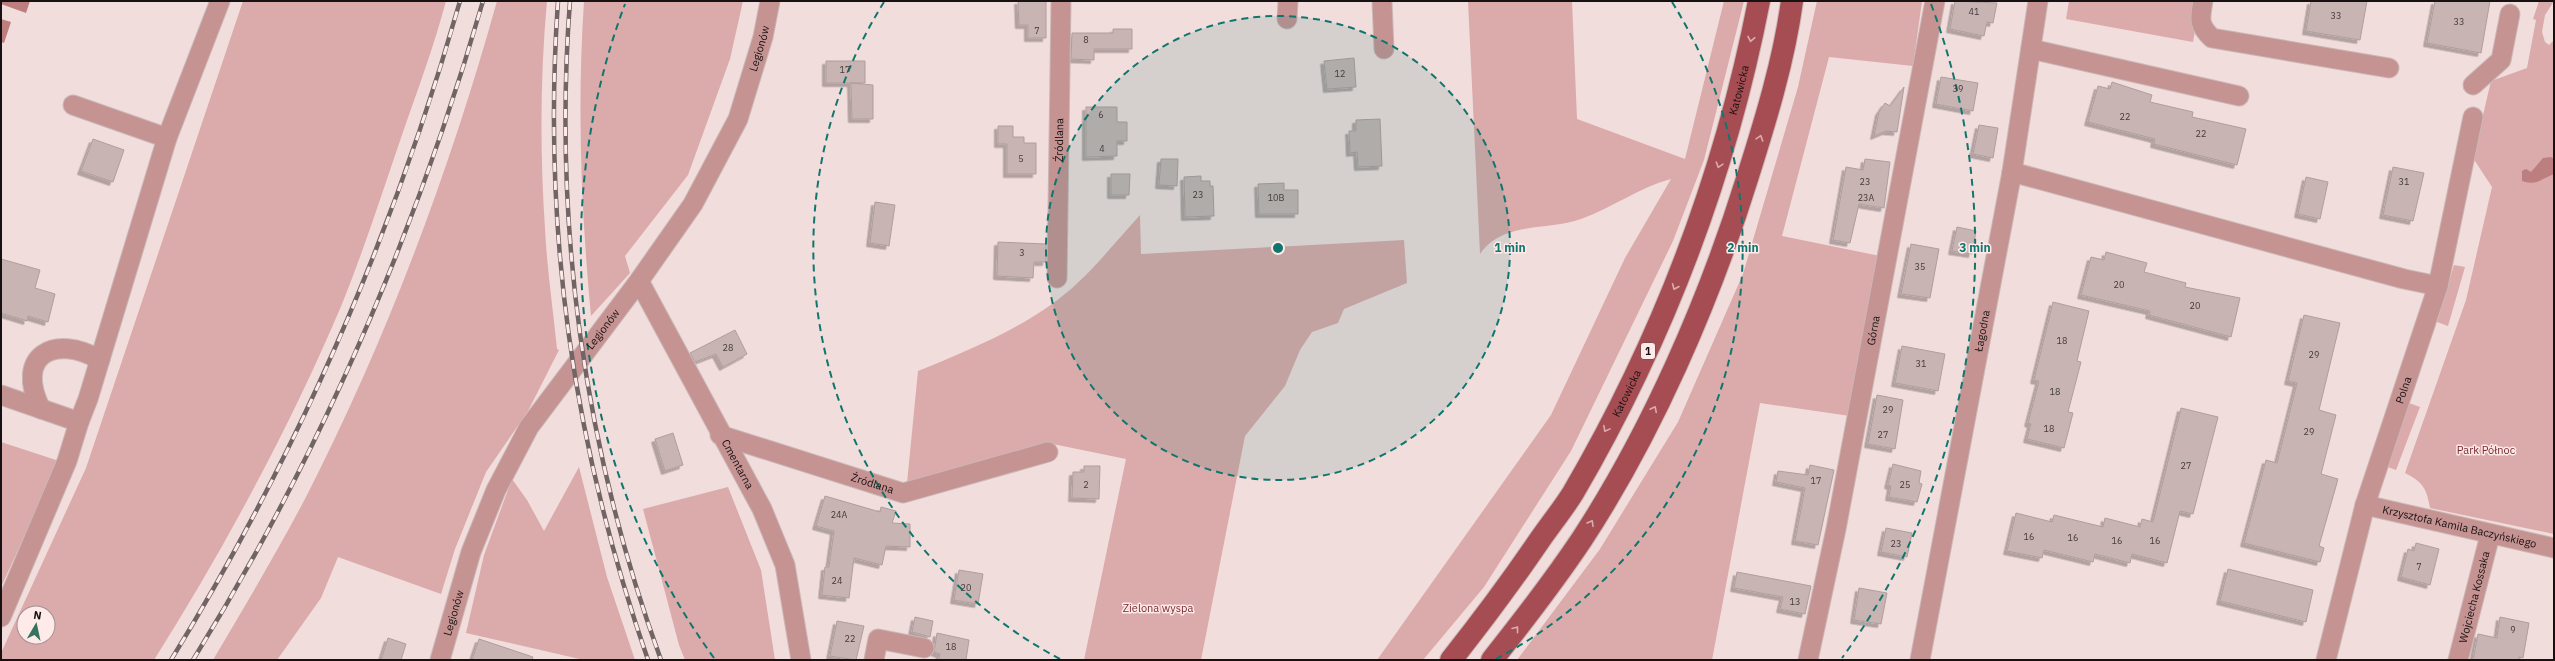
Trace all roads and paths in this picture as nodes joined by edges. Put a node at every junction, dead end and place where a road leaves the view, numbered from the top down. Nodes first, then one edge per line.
1 (220, 1) edge
2 (770, 1) edge
3 (1061, 1) edge
4 (1382, 1) edge
5 (1759, 1) edge
6 (1792, 1) edge
7 (1934, 1) edge
8 (2038, 1) edge
9 (2203, 1) edge
10 (2510, 14) dead end
11 (2031, 48) junction
12 (1384, 49) dead end
13 (2389, 68) dead end
14 (2473, 85) dead end
15 (2239, 96) dead end
16 (73, 105) dead end
17 (2473, 117) dead end
18 (167, 138) junction
19 (2012, 172) junction
20 (1057, 278) dead end
21 (639, 281) junction
22 (2438, 286) junction
23 (100, 360) junction
24 (1, 395) edge
25 (41, 409) junction
26 (79, 422) junction
27 (720, 435) junction
28 (1048, 452) dead end
29 (2365, 505) junction
30 (2490, 535) junction
31 (2554, 548) edge
32 (1, 617) edge
33 (924, 648) dead end
34 (440, 660) edge
35 (801, 660) edge
36 (874, 660) edge
37 (1451, 660) edge
38 (1492, 660) edge
39 (1808, 660) edge
40 (1920, 660) edge
41 (2326, 660) edge
42 (2458, 660) edge

1 - 18 street
2 - 21 street, Legionów
3 - 20 street, Źródlana
4 - 12 street
5 -> 37 main road, Katowicka / 1
38 -> 6 main road
7 - 39 street, Górna
8 - 11 street, Łagodna
9 - 13 street
10 - 14 street
11 - 15 street
11 - 19 street, Łagodna
16 - 18 street
17 - 22 street, Polna
18 - 23 street
19 - 22 street
19 - 40 street, Łagodna
21 - 27 street, Cmentarna
21 - 34 street, Legionów
22 - 29 street, Polna
23 - 25 street
23 - 26 street
24 - 25 street
25 - 26 street
26 - 32 street
27 - 28 street, Źródlana
27 - 35 street, Cmentarna
29 - 30 street, Krzysztofa Kamila Baczyńskiego
29 - 41 street, Polna
30 - 31 street, Krzysztofa Kamila Baczyńskiego
30 - 42 street, Wojciecha Kossaka
33 - 36 street

